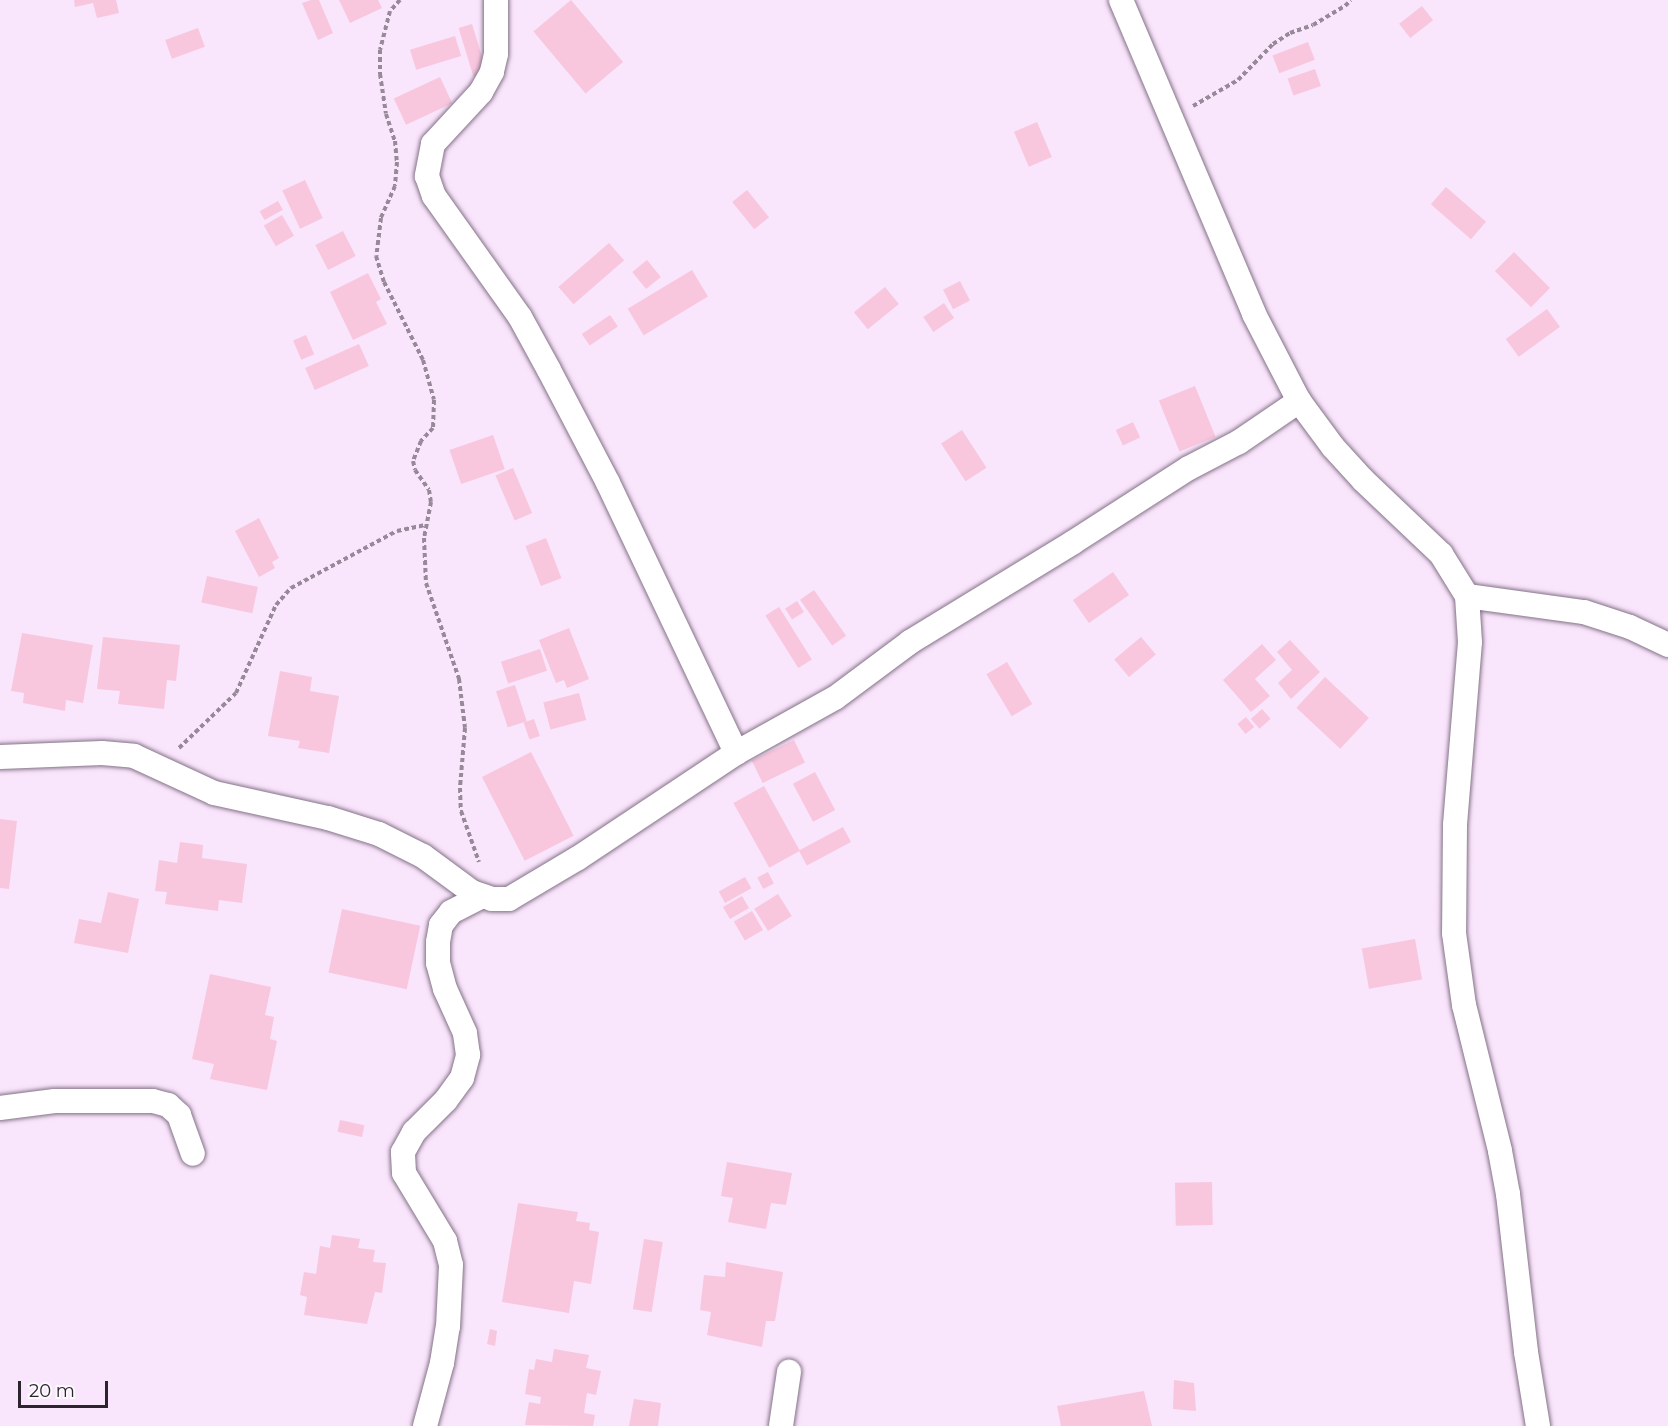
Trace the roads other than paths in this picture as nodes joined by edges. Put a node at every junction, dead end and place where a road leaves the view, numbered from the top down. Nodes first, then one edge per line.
1 (496, 0) edge
2 (1120, 0) edge
3 (1299, 401) junction
4 (1467, 596) junction
5 (1668, 645) edge
6 (736, 753) junction
7 (0, 757) edge
8 (487, 898) junction
9 (0, 1108) edge
10 (193, 1154) dead end
11 (789, 1372) dead end
12 (425, 1426) edge
13 (781, 1426) edge
14 (1538, 1426) edge

1 - 6 street
2 - 3 street
3 - 4 street
3 - 6 street
4 - 5 street
4 - 14 street
6 - 8 street
7 - 8 street
8 - 12 street
9 - 10 street
11 - 13 street

